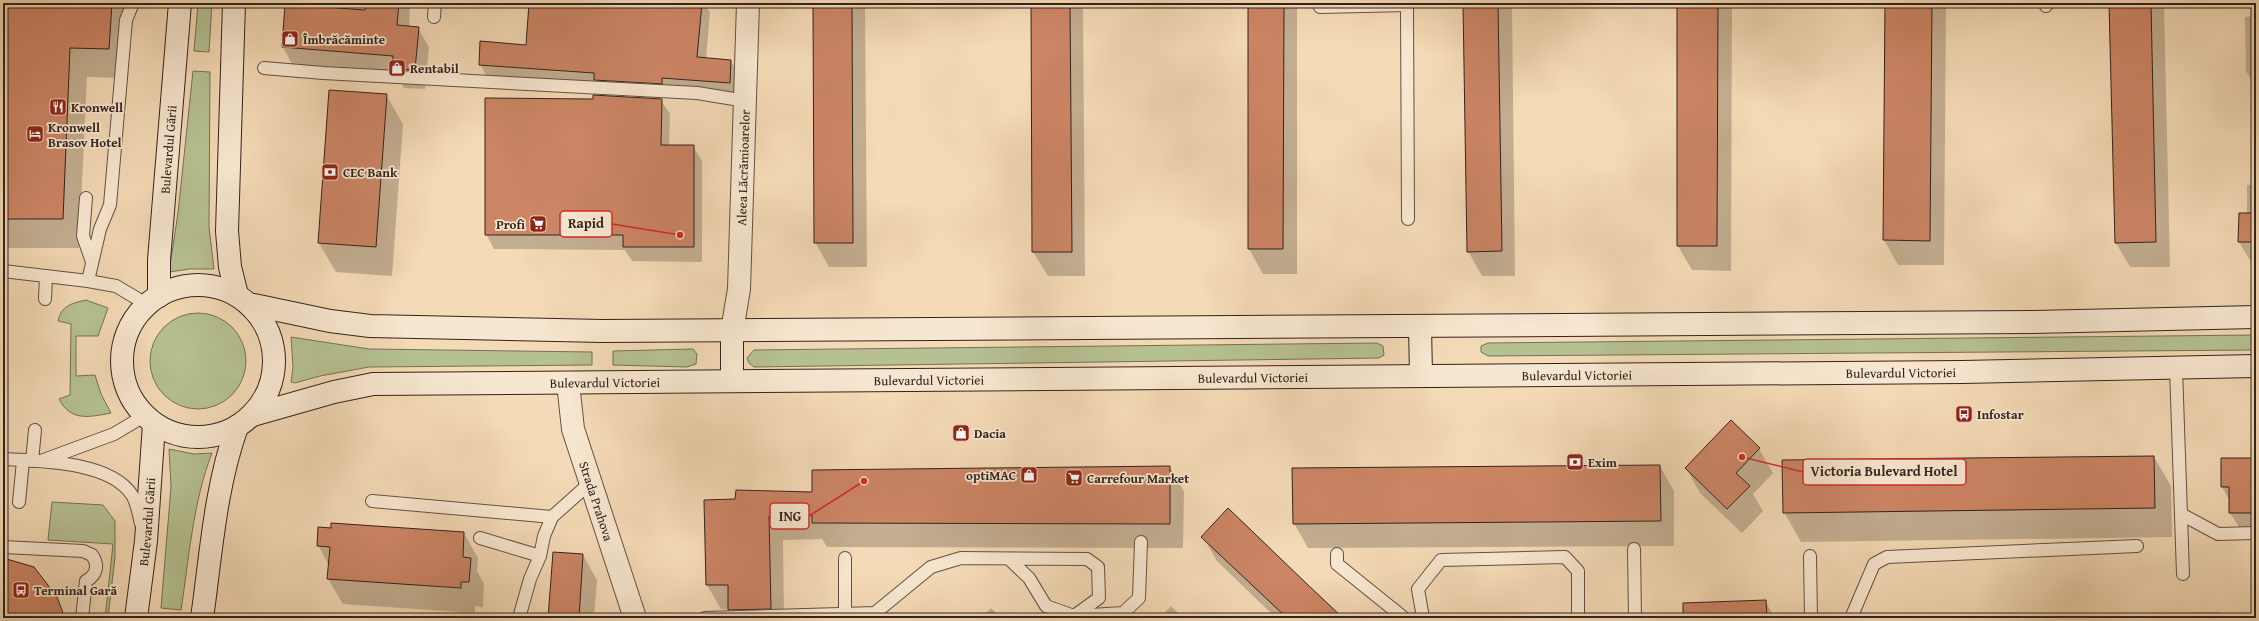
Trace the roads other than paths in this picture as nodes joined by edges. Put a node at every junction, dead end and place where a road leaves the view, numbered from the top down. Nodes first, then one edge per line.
1 (133, 3) edge
2 (180, 3) edge
3 (234, 3) edge
4 (435, 3) edge
5 (748, 3) edge
6 (1408, 4) edge
7 (1320, 6) dead end
8 (434, 17) dead end
9 (264, 68) dead end
10 (746, 101) junction
11 (86, 198) dead end
12 (1408, 219) dead end
13 (92, 262) junction
14 (3, 271) edge
15 (46, 276) junction
16 (88, 281) junction
17 (236, 292) junction
18 (45, 299) dead end
19 (153, 300) junction
20 (254, 305) junction
21 (2256, 317) edge
22 (1420, 326) junction
23 (732, 331) junction
24 (2256, 366) edge
25 (2176, 368) junction
26 (1421, 375) junction
27 (732, 381) junction
28 (568, 383) junction
29 (149, 420) junction
30 (245, 421) junction
31 (35, 430) dead end
32 (3, 459) edge
33 (32, 461) junction
34 (590, 483) junction
35 (372, 501) dead end
36 (20, 502) dead end
37 (2181, 514) junction
38 (552, 517) junction
39 (2256, 533) edge
40 (480, 538) dead end
41 (146, 541) junction
42 (1140, 542) dead end
43 (2137, 546) dead end
44 (6, 547) edge
45 (1634, 550) dead end
46 (1337, 554) dead end
47 (540, 556) junction
48 (1810, 556) dead end
49 (845, 558) dead end
50 (1009, 560) junction
51 (2183, 574) dead end
52 (845, 614) junction
53 (1074, 616) junction
54 (82, 618) edge
55 (136, 618) edge
56 (202, 618) edge
57 (519, 618) edge
58 (635, 618) edge
59 (705, 618) edge
60 (1404, 618) edge
61 (1423, 618) edge
62 (1578, 618) edge
63 (1635, 618) edge
64 (1811, 618) edge
65 (1851, 618) edge

1 - 13 lane
2 - 19 main road, Bulevardul Gării
3 - 17 main road
4 - 8 lane
5 - 10 main road, Aleea Lăcrămioarelor
6 - 7 lane
6 - 12 lane
9 - 10 lane
10 - 23 main road, Aleea Lăcrămioarelor
11 - 13 lane
13 - 16 lane
14 - 15 lane
15 - 16 lane
15 - 18 lane
16 - 19 lane
17 - 19 main road
17 - 20 main road
19 - 29 main road
20 - 23 main road
20 - 30 main road
21 - 22 main road
22 - 23 main road
22 - 26 main road
23 - 27 main road, Aleea Lăcrămioarelor
24 - 25 main road, Bulevardul Victoriei
25 - 26 main road, Bulevardul Victoriei
25 - 37 lane
26 - 27 main road, Bulevardul Victoriei
27 - 28 main road, Bulevardul Victoriei
28 - 30 main road, Bulevardul Victoriei
28 - 34 main road, Strada Prahova
29 - 30 main road, Bulevardul Victoriei
29 - 33 lane
29 - 41 main road, Bulevardul Gării
30 - 56 main road
31 - 33 lane
32 - 33 lane
33 - 36 lane
33 - 41 lane
34 - 38 lane
34 - 58 main road, Strada Prahova
35 - 38 lane
37 - 39 lane
37 - 51 lane
38 - 47 lane
40 - 47 lane
41 - 55 main road, Bulevardul Gării
42 - 53 lane
43 - 65 lane
44 - 54 lane
45 - 63 lane
46 - 60 lane
47 - 57 lane
48 - 64 lane
49 - 52 lane
50 - 52 lane
50 - 53 lane
50 - 53 lane
52 - 59 lane
61 - 62 lane

